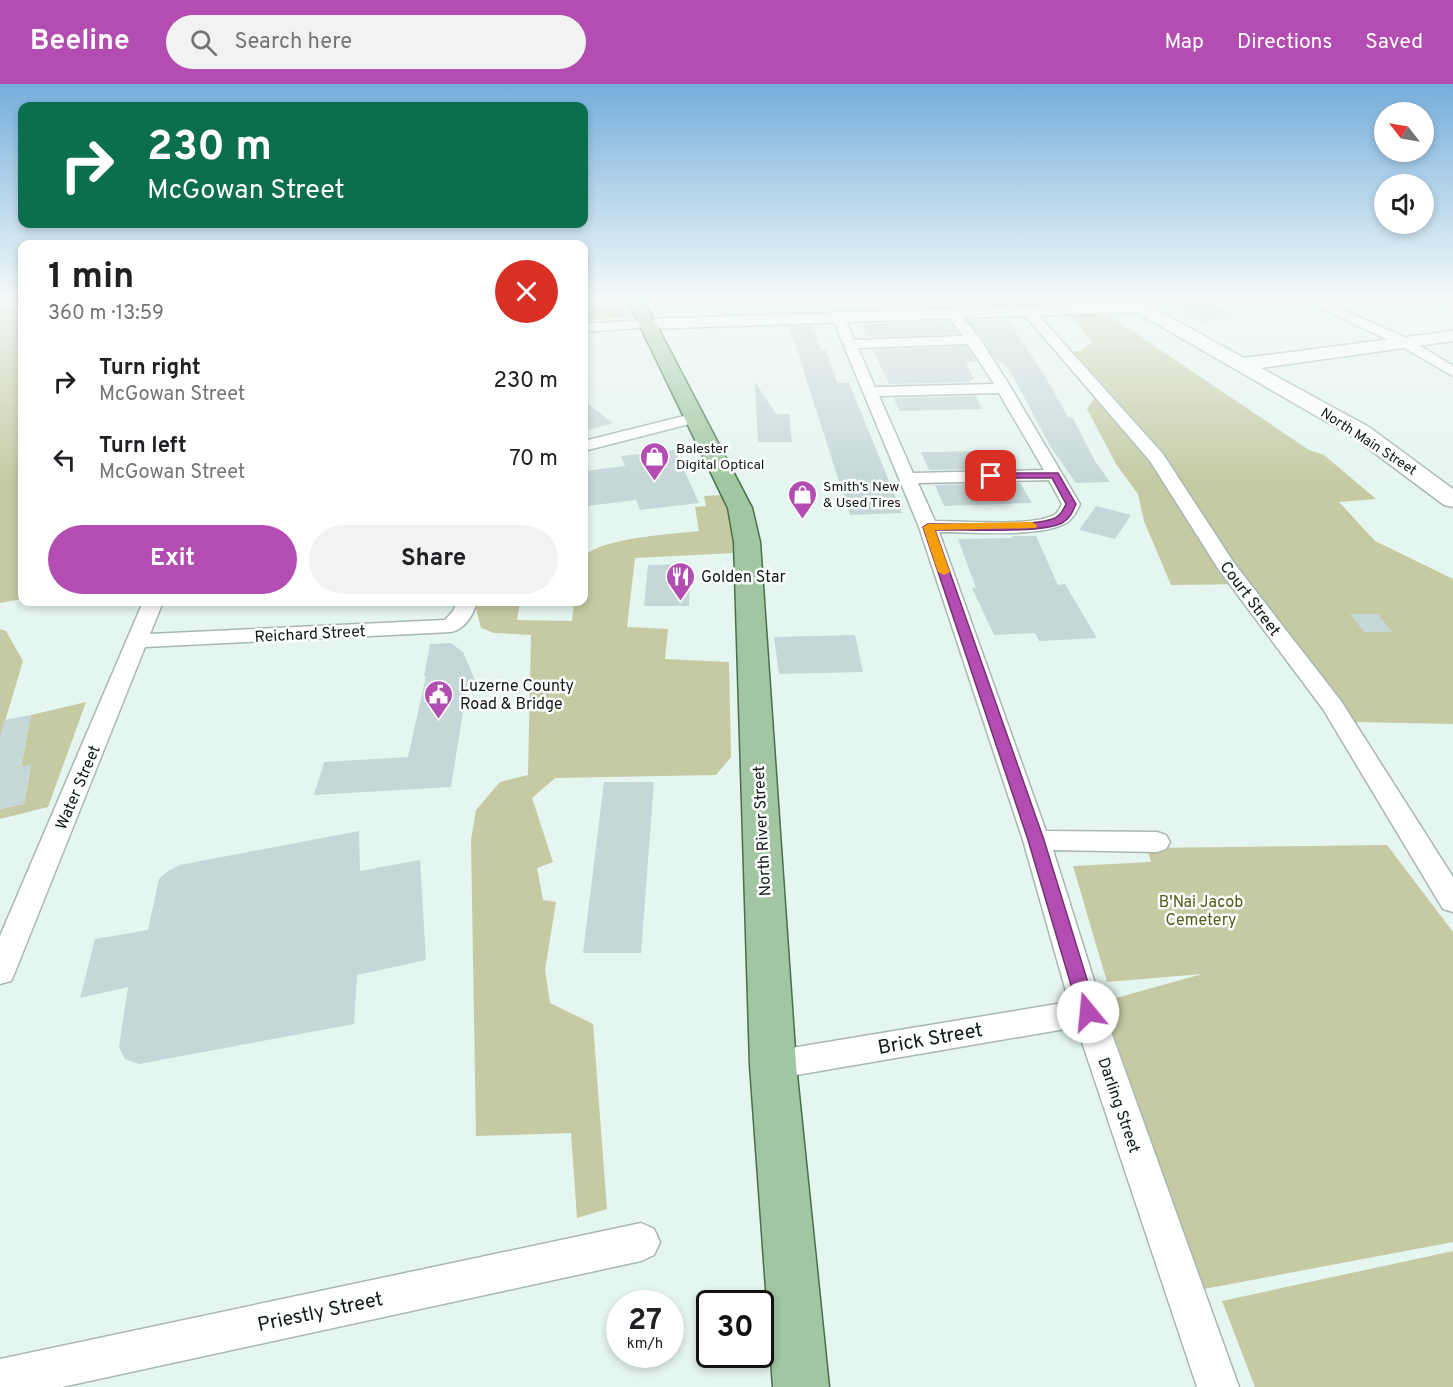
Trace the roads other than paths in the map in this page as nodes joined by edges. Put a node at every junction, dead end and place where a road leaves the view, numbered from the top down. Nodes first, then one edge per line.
1 (666, 360) edge
2 (856, 360) edge
3 (986, 360) edge
4 (1071, 360) edge
5 (1236, 360) edge
6 (1274, 360) edge
7 (1433, 360) edge
8 (1244, 364) junction
9 (1453, 372) edge
10 (1004, 388) junction
11 (869, 392) junction
12 (696, 418) junction
13 (588, 445) edge
14 (1055, 475) junction
15 (906, 478) junction
16 (1453, 500) edge
17 (928, 527) junction
18 (151, 606) edge
19 (467, 606) edge
20 (138, 641) junction
21 (1036, 840) junction
22 (1157, 842) dead end
23 (1453, 901) edge
24 (0, 972) edge
25 (1088, 1012) junction
26 (773, 1065) junction
27 (640, 1242) dead end
28 (0, 1380) edge
29 (801, 1387) edge
30 (1218, 1387) edge

1 - 12 main road, North River Street
2 - 11 street, Darling Street
3 - 10 street
4 - 23 street, Court Street
5 - 8 main road, North Main Street
6 - 8 main road
7 - 9 street
8 - 16 main road, North Main Street
10 - 11 street
10 - 14 street
11 - 15 street, Darling Street
12 - 13 street
12 - 26 main road, North River Street
14 - 15 street
14 - 17 street
15 - 17 street, Darling Street
17 - 21 street, Darling Street
18 - 20 street, Water Street
19 - 20 street, Reichard Street
20 - 24 street, Water Street
21 - 22 street
21 - 25 street, Darling Street
25 - 26 street, Brick Street
25 - 30 street, Darling Street
26 - 29 main road, North River Street
27 - 28 street, Priestly Street

